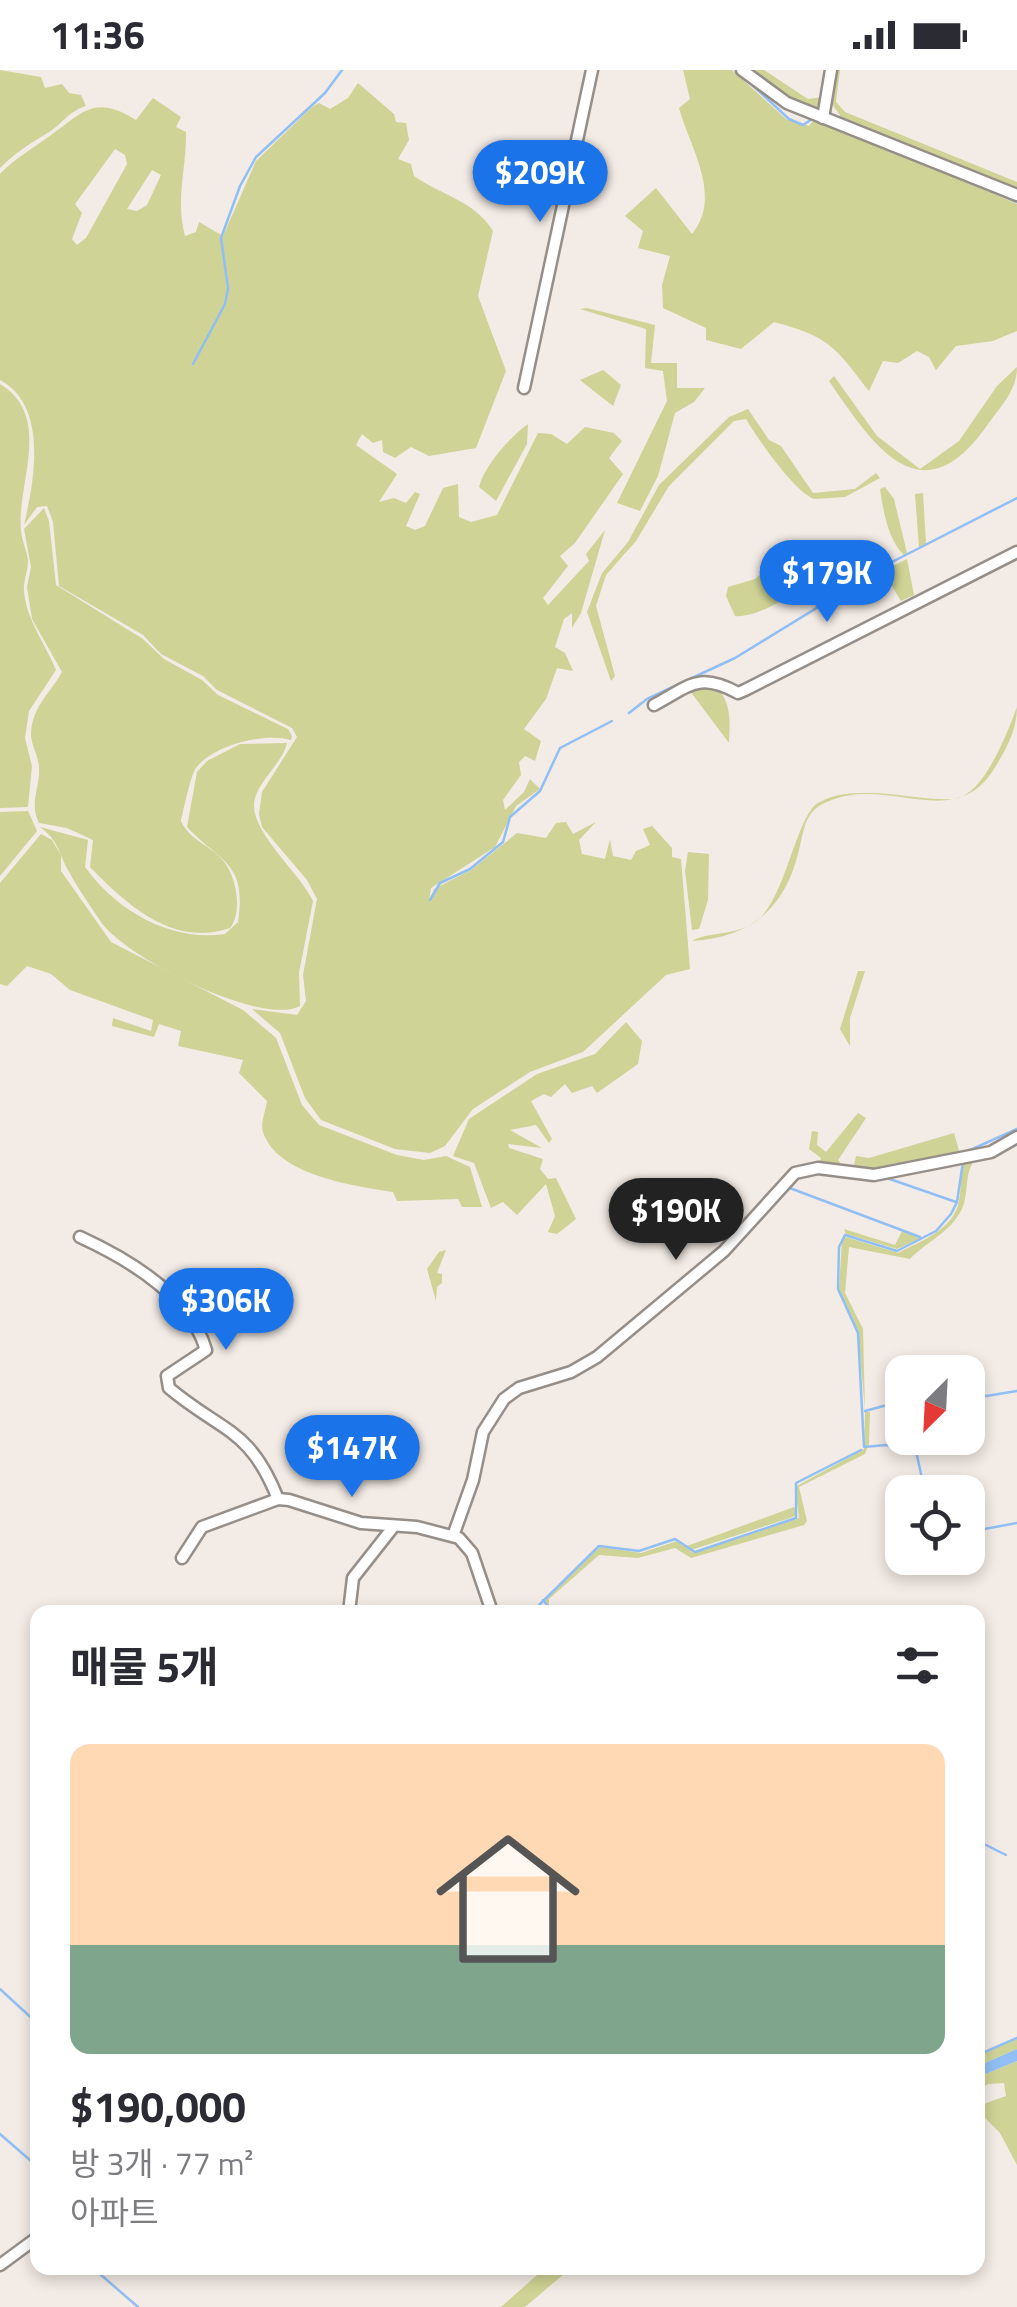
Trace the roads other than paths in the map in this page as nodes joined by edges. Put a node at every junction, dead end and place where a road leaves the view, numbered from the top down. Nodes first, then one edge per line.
1 (592, 70) edge
2 (742, 70) edge
3 (830, 70) edge
4 (823, 118) junction
5 (1017, 196) edge
6 (524, 388) dead end
7 (1017, 552) edge
8 (654, 704) dead end
9 (1017, 1137) edge
10 (80, 1236) dead end
11 (278, 1499) junction
12 (394, 1526) junction
13 (453, 1536) junction
14 (182, 1558) dead end
15 (351, 1605) edge
16 (490, 1605) edge
17 (30, 2243) edge
18 (0, 2265) edge

1 - 6 street
2 - 4 street
3 - 4 street
4 - 5 street
7 - 8 street
9 - 13 street
10 - 11 street
11 - 12 street
11 - 14 street
12 - 13 street
12 - 15 street
13 - 16 street
17 - 18 street

